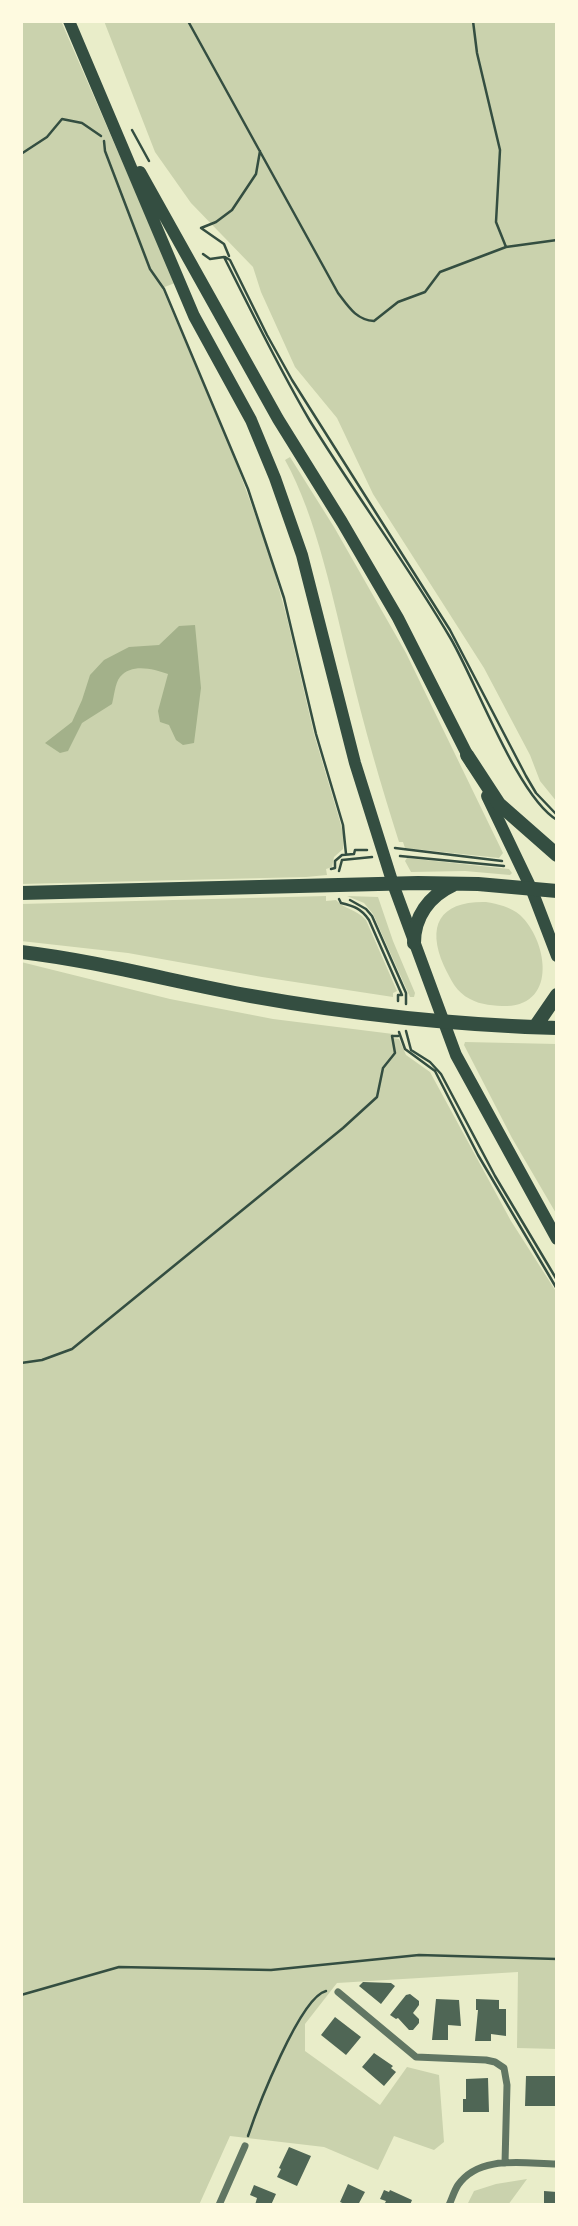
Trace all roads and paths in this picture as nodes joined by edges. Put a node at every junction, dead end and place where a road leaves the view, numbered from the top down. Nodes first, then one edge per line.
1 (69, 21) edge
2 (188, 21) edge
3 (473, 21) edge
4 (122, 126) junction
5 (104, 138) dead end
6 (260, 151) junction
7 (21, 154) edge
8 (149, 161) dead end
9 (557, 240) edge
10 (506, 247) junction
11 (197, 249) dead end
12 (224, 257) junction
13 (230, 260) junction
14 (164, 289) dead end
15 (467, 755) junction
16 (557, 815) edge
17 (557, 820) edge
18 (382, 849) junction
19 (346, 854) junction
20 (516, 855) junction
21 (557, 855) edge
22 (457, 883) junction
23 (393, 884) junction
24 (332, 886) junction
25 (531, 888) junction
26 (557, 891) edge
27 (21, 893) edge
28 (414, 943) junction
29 (21, 952) edge
30 (557, 956) edge
31 (557, 995) edge
32 (398, 1016) junction
33 (443, 1021) junction
34 (536, 1027) junction
35 (557, 1028) edge
36 (399, 1036) junction
37 (557, 1239) edge
38 (557, 1289) edge
39 (21, 1363) edge
40 (557, 1959) edge
41 (338, 1992) joint
42 (21, 1995) edge
43 (245, 2146) joint
44 (505, 2163) junction
45 (557, 2164) edge
46 (219, 2205) edge
47 (449, 2205) edge

1 - 4 main road
2 - 6 path
3 - 10 path
4 - 8 path
4 - 15 main road
4 - 18 main road
5 - 7 path
6 - 10 path
6 - 13 path
9 - 10 path
11 - 12 path
12 - 13 path
12 - 17 path
13 - 16 path
14 - 19 path
15 - 20 main road
15 - 21 main road
18 - 19 path
18 - 20 path
18 - 23 main road
19 - 24 path
20 - 25 main road
22 - 23 main road
22 - 25 main road
22 - 28 main road
23 - 24 main road
23 - 28 main road
24 - 27 main road
24 - 32 path
25 - 26 main road
25 - 30 main road
28 - 33 main road
29 - 32 main road
31 - 34 main road
32 - 33 main road
32 - 36 path
33 - 34 main road
33 - 37 main road
34 - 35 main road
36 - 38 path
36 - 39 path
40 - 42 path
41 - 43 path
41 - 44 street
43 - 46 street
44 - 45 street
44 - 47 street

